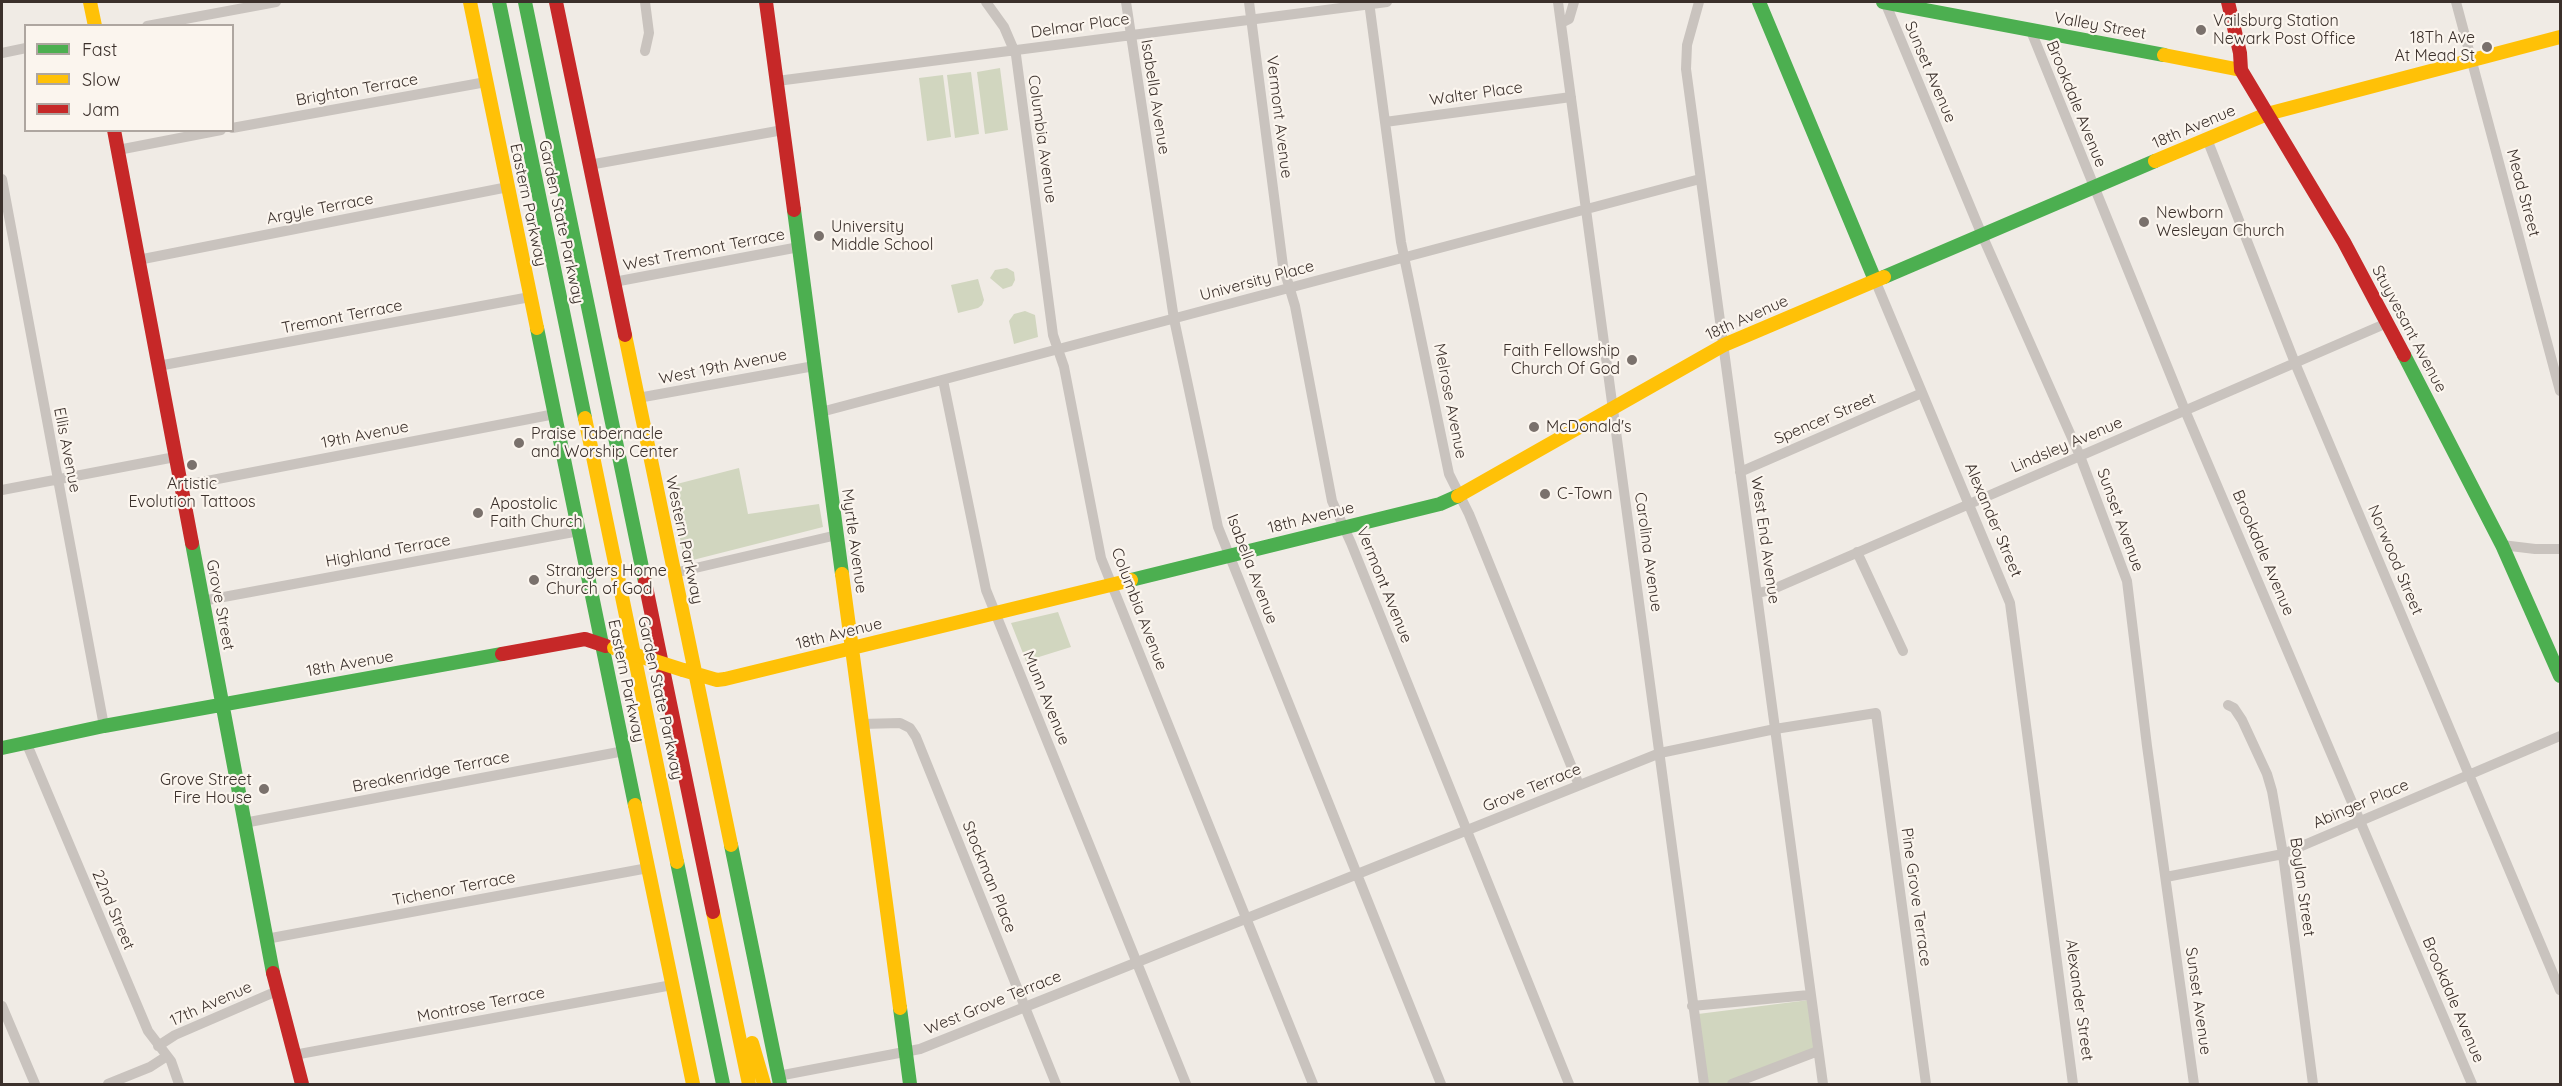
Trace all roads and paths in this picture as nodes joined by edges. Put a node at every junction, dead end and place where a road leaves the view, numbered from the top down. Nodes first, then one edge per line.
1 (90, 2) edge
2 (276, 2) edge
3 (470, 2) edge
4 (497, 2) edge
5 (525, 2) edge
6 (556, 2) edge
7 (645, 2) edge
8 (766, 2) edge
9 (986, 2) edge
10 (1126, 2) edge
11 (1249, 2) edge
12 (1387, 2) edge
13 (1558, 2) edge
14 (1574, 2) edge
15 (1699, 2) edge
16 (1759, 2) edge
17 (1884, 2) edge
18 (2228, 2) edge
19 (2456, 2) edge
20 (1369, 3) edge
21 (1251, 19) junction
22 (1561, 23) junction
23 (95, 24) edge
24 (158, 24) edge
25 (2031, 31) junction
26 (1131, 34) junction
27 (2560, 37) edge
28 (24, 48) edge
29 (1014, 50) junction
30 (645, 51) dead end
31 (2, 53) edge
32 (2471, 61) junction
33 (2241, 70) junction
34 (777, 81) junction
35 (486, 82) junction
36 (1571, 97) junction
37 (2267, 114) junction
38 (1385, 122) junction
39 (234, 128) edge
40 (783, 130) junction
41 (114, 132) edge
42 (211, 132) edge
43 (2207, 139) junction
44 (118, 150) junction
45 (589, 165) junction
46 (2, 179) edge
47 (1700, 179) junction
48 (508, 187) junction
49 (2093, 188) junction
50 (1586, 209) junction
51 (1982, 235) junction
52 (799, 247) junction
53 (1404, 258) junction
54 (138, 260) junction
55 (1875, 280) junction
56 (614, 282) junction
57 (1289, 288) junction
58 (530, 297) junction
59 (1174, 319) junction
60 (2387, 323) junction
61 (1725, 345) junction
62 (1057, 350) junction
63 (2295, 363) junction
64 (158, 366) junction
65 (814, 366) junction
66 (944, 380) junction
67 (2560, 391) edge
68 (1922, 393) junction
69 (638, 398) junction
70 (1613, 407) junction
71 (2186, 410) junction
72 (820, 412) junction
73 (555, 414) junction
74 (2080, 456) junction
75 (175, 457) junction
76 (1740, 472) junction
77 (57, 479) junction
78 (181, 486) junction
79 (2, 490) edge
80 (1458, 496) junction
81 (1968, 504) junction
82 (1344, 527) junction
83 (579, 531) junction
84 (837, 535) junction
85 (2502, 545) junction
86 (2560, 549) edge
87 (1857, 552) junction
88 (1229, 556) junction
89 (675, 573) junction
90 (1112, 584) junction
91 (1758, 593) junction
92 (202, 601) junction
93 (995, 613) junction
94 (607, 646) junction
95 (852, 648) junction
96 (1903, 651) dead end
97 (689, 671) junction
98 (2560, 676) edge
99 (222, 704) junction
100 (2228, 705) dead end
101 (1876, 713) joint
102 (862, 724) junction
103 (104, 726) junction
104 (1775, 729) junction
105 (2560, 735) edge
106 (26, 742) junction
107 (2, 748) edge
108 (624, 751) junction
109 (1660, 753) junction
110 (2470, 774) junction
111 (1579, 785) junction
112 (2360, 821) junction
113 (244, 823) junction
114 (1466, 830) junction
115 (2283, 854) junction
116 (648, 868) junction
117 (1357, 874) junction
118 (2166, 877) junction
119 (711, 901) junction
120 (1246, 918) junction
121 (1212, 932) joint
122 (266, 939) junction
123 (1136, 963) junction
124 (672, 985) junction
125 (2560, 990) edge
126 (277, 991) junction
127 (1809, 995) junction
128 (705, 999) junction
129 (2, 1006) edge
130 (1025, 1006) junction
131 (1692, 1006) junction
132 (158, 1046) junction
133 (1818, 1051) junction
134 (905, 1052) junction
135 (294, 1055) junction
136 (167, 1056) junction
137 (779, 1080) edge
138 (35, 1084) edge
139 (108, 1084) edge
140 (179, 1084) edge
141 (303, 1084) edge
142 (693, 1084) edge
143 (717, 1084) edge
144 (723, 1084) edge
145 (749, 1084) edge
146 (764, 1084) edge
147 (910, 1084) edge
148 (1056, 1084) edge
149 (1186, 1084) edge
150 (1313, 1084) edge
151 (1441, 1084) edge
152 (1569, 1084) edge
153 (1704, 1084) edge
154 (1732, 1084) edge
155 (1823, 1084) edge
156 (1926, 1084) edge
157 (2073, 1084) edge
158 (2194, 1084) edge
159 (2313, 1084) edge
160 (2472, 1084) edge

1 - 23 main road
2 - 24 street
3 - 35 main road, Eastern Parkway
4 - 128 main road, Garden State Parkway
5 - 119 main road, Garden State Parkway
6 - 45 main road, Western Parkway
7 - 30 street
8 - 34 main road, Myrtle Avenue
9 - 29 street, Columbia Avenue
10 - 26 street, Isabella Avenue
11 - 21 street, Vermont Avenue
12 - 20 street, Delmar Place
13 - 22 street, Carolina Avenue
14 - 22 street
15 - 47 street, West End Avenue
16 - 55 main road, Alexander Street
17 - 25 main road, Valley Street
17 - 51 street, Sunset Avenue
18 - 33 main road, Stuyvesant Avenue
19 - 32 street, Mead Street
20 - 21 street, Delmar Place
20 - 38 street, Melrose Avenue
21 - 26 street, Delmar Place
21 - 57 street, Vermont Avenue
22 - 36 street, Carolina Avenue
25 - 33 main road, Valley Street
25 - 49 street, Brookdale Avenue
26 - 29 street, Delmar Place
26 - 59 street, Isabella Avenue
27 - 32 main road, 18th Avenue
28 - 31 street
29 - 34 street, Delmar Place
29 - 62 street, Columbia Avenue
32 - 37 main road, 18th Avenue
32 - 67 street, Mead Street
33 - 37 main road, Stuyvesant Avenue
34 - 40 main road, Myrtle Avenue
35 - 39 street, Brighton Terrace
35 - 48 main road, Eastern Parkway
36 - 38 street, Walter Place
36 - 50 street, Carolina Avenue
37 - 43 main road, 18th Avenue
37 - 60 main road, Stuyvesant Avenue
38 - 53 street, Melrose Avenue
40 - 45 street
40 - 52 main road, Myrtle Avenue
41 - 44 main road, Grove Street
42 - 44 street
43 - 49 main road, 18th Avenue
43 - 63 street, Norwood Street
44 - 54 main road, Grove Street
45 - 56 main road, Western Parkway
46 - 77 street, Ellis Avenue
47 - 50 street, University Place
47 - 61 street, West End Avenue
48 - 54 street, Argyle Terrace
48 - 58 main road, Eastern Parkway
49 - 51 main road, 18th Avenue
49 - 71 street, Brookdale Avenue
50 - 53 street, University Place
50 - 70 street, Carolina Avenue
51 - 55 main road, 18th Avenue
51 - 74 street, Sunset Avenue
52 - 56 street, West Tremont Terrace
52 - 65 main road, Myrtle Avenue
53 - 57 street, University Place
53 - 80 street, Melrose Avenue
54 - 64 main road, Grove Street
55 - 61 main road, 18th Avenue
55 - 68 street, Alexander Street
56 - 69 main road, Western Parkway
57 - 59 street, University Place
57 - 82 street, Vermont Avenue
58 - 64 street, Tremont Terrace
58 - 73 main road, Eastern Parkway
59 - 62 street, University Place
59 - 88 street, Isabella Avenue
60 - 63 street, Lindsley Avenue
60 - 85 main road, Stuyvesant Avenue
61 - 70 main road, 18th Avenue
61 - 76 street, West End Avenue
62 - 66 street, University Place
62 - 90 street, Columbia Avenue
63 - 71 street, Lindsley Avenue
63 - 110 street, Norwood Street
64 - 75 main road, Grove Street
65 - 69 street, West 19th Avenue
65 - 72 main road, Myrtle Avenue
66 - 72 street, University Place
66 - 93 street, Munn Avenue
68 - 76 street, Spencer Street
68 - 81 street, Alexander Street
69 - 89 main road, Western Parkway
70 - 80 main road, 18th Avenue
70 - 109 street, Carolina Avenue
71 - 74 street, Lindsley Avenue
71 - 112 street, Brookdale Avenue
72 - 84 main road, Myrtle Avenue
73 - 78 street, 19th Avenue
73 - 83 main road, Eastern Parkway
74 - 81 street, Lindsley Avenue
74 - 118 street, Sunset Avenue
75 - 77 street
75 - 78 main road, Grove Street
76 - 91 street, West End Avenue
77 - 79 street
77 - 103 street, Ellis Avenue
78 - 92 main road, Grove Street
80 - 82 main road, 18th Avenue
80 - 111 street, Melrose Avenue
81 - 87 street, Lindsley Avenue
81 - 157 street, Alexander Street
82 - 88 main road, 18th Avenue
82 - 114 street, Vermont Avenue
83 - 92 street, Highland Terrace
83 - 94 main road, Eastern Parkway
84 - 89 street
84 - 95 main road, Myrtle Avenue
85 - 86 street
85 - 98 main road, Stuyvesant Avenue
87 - 91 street, Lindsley Avenue
87 - 96 street
88 - 90 main road, 18th Avenue
88 - 117 street, Isabella Avenue
89 - 97 main road, Western Parkway
90 - 93 main road, 18th Avenue
90 - 120 street, Columbia Avenue
91 - 104 street, West End Avenue
92 - 99 main road, Grove Street
93 - 95 main road, 18th Avenue
93 - 123 street, Munn Avenue
94 - 97 main road, 18th Avenue, bridge
94 - 99 main road, 18th Avenue
94 - 108 main road, Eastern Parkway
95 - 97 main road, 18th Avenue
95 - 102 main road, Myrtle Avenue
97 - 137 main road, Western Parkway
99 - 103 main road, 18th Avenue
99 - 113 main road, Grove Street
100 - 115 street, Boylan Street
101 - 104 street, Grove Terrace
101 - 156 street, Pine Grove Terrace
102 - 130 street, Stockman Place
102 - 134 main road, Myrtle Avenue
103 - 106 main road, 18th Avenue
104 - 109 street, Grove Terrace
104 - 127 street, West End Avenue
105 - 110 street, Abinger Place
106 - 107 main road, 18th Avenue
106 - 132 street, 22nd Street
108 - 113 street, Breakenridge Terrace
108 - 116 main road, Eastern Parkway
109 - 111 street, Grove Terrace
109 - 131 street, Carolina Avenue
110 - 112 street, Abinger Place
110 - 125 street, Norwood Street
111 - 114 street, Grove Terrace
112 - 115 street, Abinger Place
112 - 160 street, Brookdale Avenue
113 - 122 main road, Grove Street
114 - 117 street, Grove Terrace
114 - 152 street, Vermont Avenue
115 - 118 street, Abinger Place
115 - 159 street, Boylan Street
116 - 122 street, Tichenor Terrace
116 - 124 main road, Eastern Parkway
117 - 120 street, Grove Terrace
117 - 151 street, Isabella Avenue
118 - 158 street, Sunset Avenue
119 - 145 main road, Garden State Parkway
119 - 146 main road
120 - 121 street, Grove Terrace
120 - 150 street, Columbia Avenue
121 - 123 street, West Grove Terrace
122 - 126 main road, Grove Street
123 - 130 street, West Grove Terrace
123 - 149 street, Munn Avenue
124 - 135 street, Montrose Terrace
124 - 142 main road, Eastern Parkway
126 - 132 street, 17th Avenue
126 - 135 main road, Grove Street
127 - 131 street
127 - 133 street, West End Avenue
128 - 143 main road
128 - 144 main road, Garden State Parkway
129 - 138 street
130 - 134 street, West Grove Terrace
130 - 148 street, Stockman Place
131 - 153 street, Carolina Avenue
132 - 136 street, 22nd Street
133 - 154 street
133 - 155 street, West End Avenue
134 - 137 street, West Grove Terrace
134 - 147 main road, Myrtle Avenue
135 - 141 main road, Grove Street
136 - 139 street
136 - 140 street, 22nd Street

